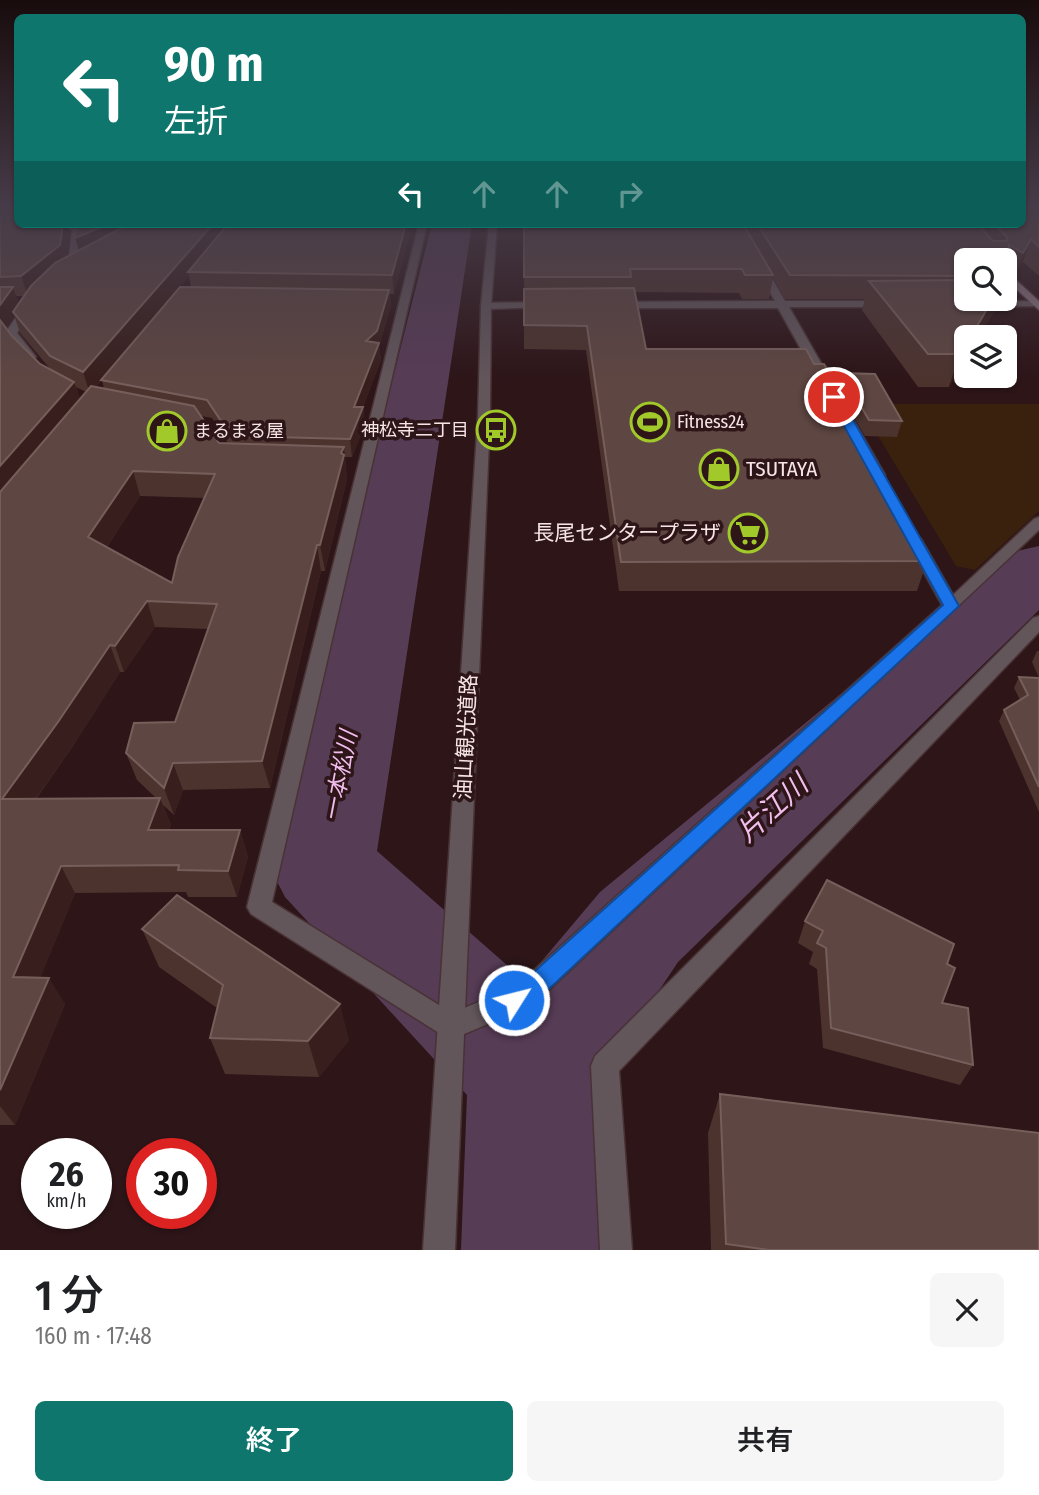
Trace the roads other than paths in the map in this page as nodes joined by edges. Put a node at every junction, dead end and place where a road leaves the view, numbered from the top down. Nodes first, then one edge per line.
1 (79, 263) edge
2 (411, 263) edge
3 (490, 263) edge
4 (758, 263) edge
5 (55, 280) edge
6 (1017, 285) edge
7 (30, 299) edge
8 (782, 304) junction
9 (902, 304) edge
10 (565, 305) edge
11 (606, 305) edge
12 (486, 306) junction
13 (1017, 306) edge
14 (1037, 306) edge
15 (6, 336) edge
16 (43, 370) edge
17 (883, 485) edge
18 (904, 521) edge
19 (1039, 522) edge
20 (951, 606) junction
21 (1039, 622) edge
22 (454, 1021) junction
23 (439, 1250) edge
24 (616, 1250) edge

1 - 5 street
2 - 22 street
3 - 12 street, 油山観光道路
4 - 8 street
6 - 14 main road
7 - 15 street
8 - 9 street
8 - 11 street
8 - 17 street
10 - 12 street
12 - 22 street, 油山観光道路
13 - 14 street
15 - 16 street
18 - 20 street
19 - 20 street
20 - 22 street
21 - 24 street
22 - 23 street, 油山観光道路

